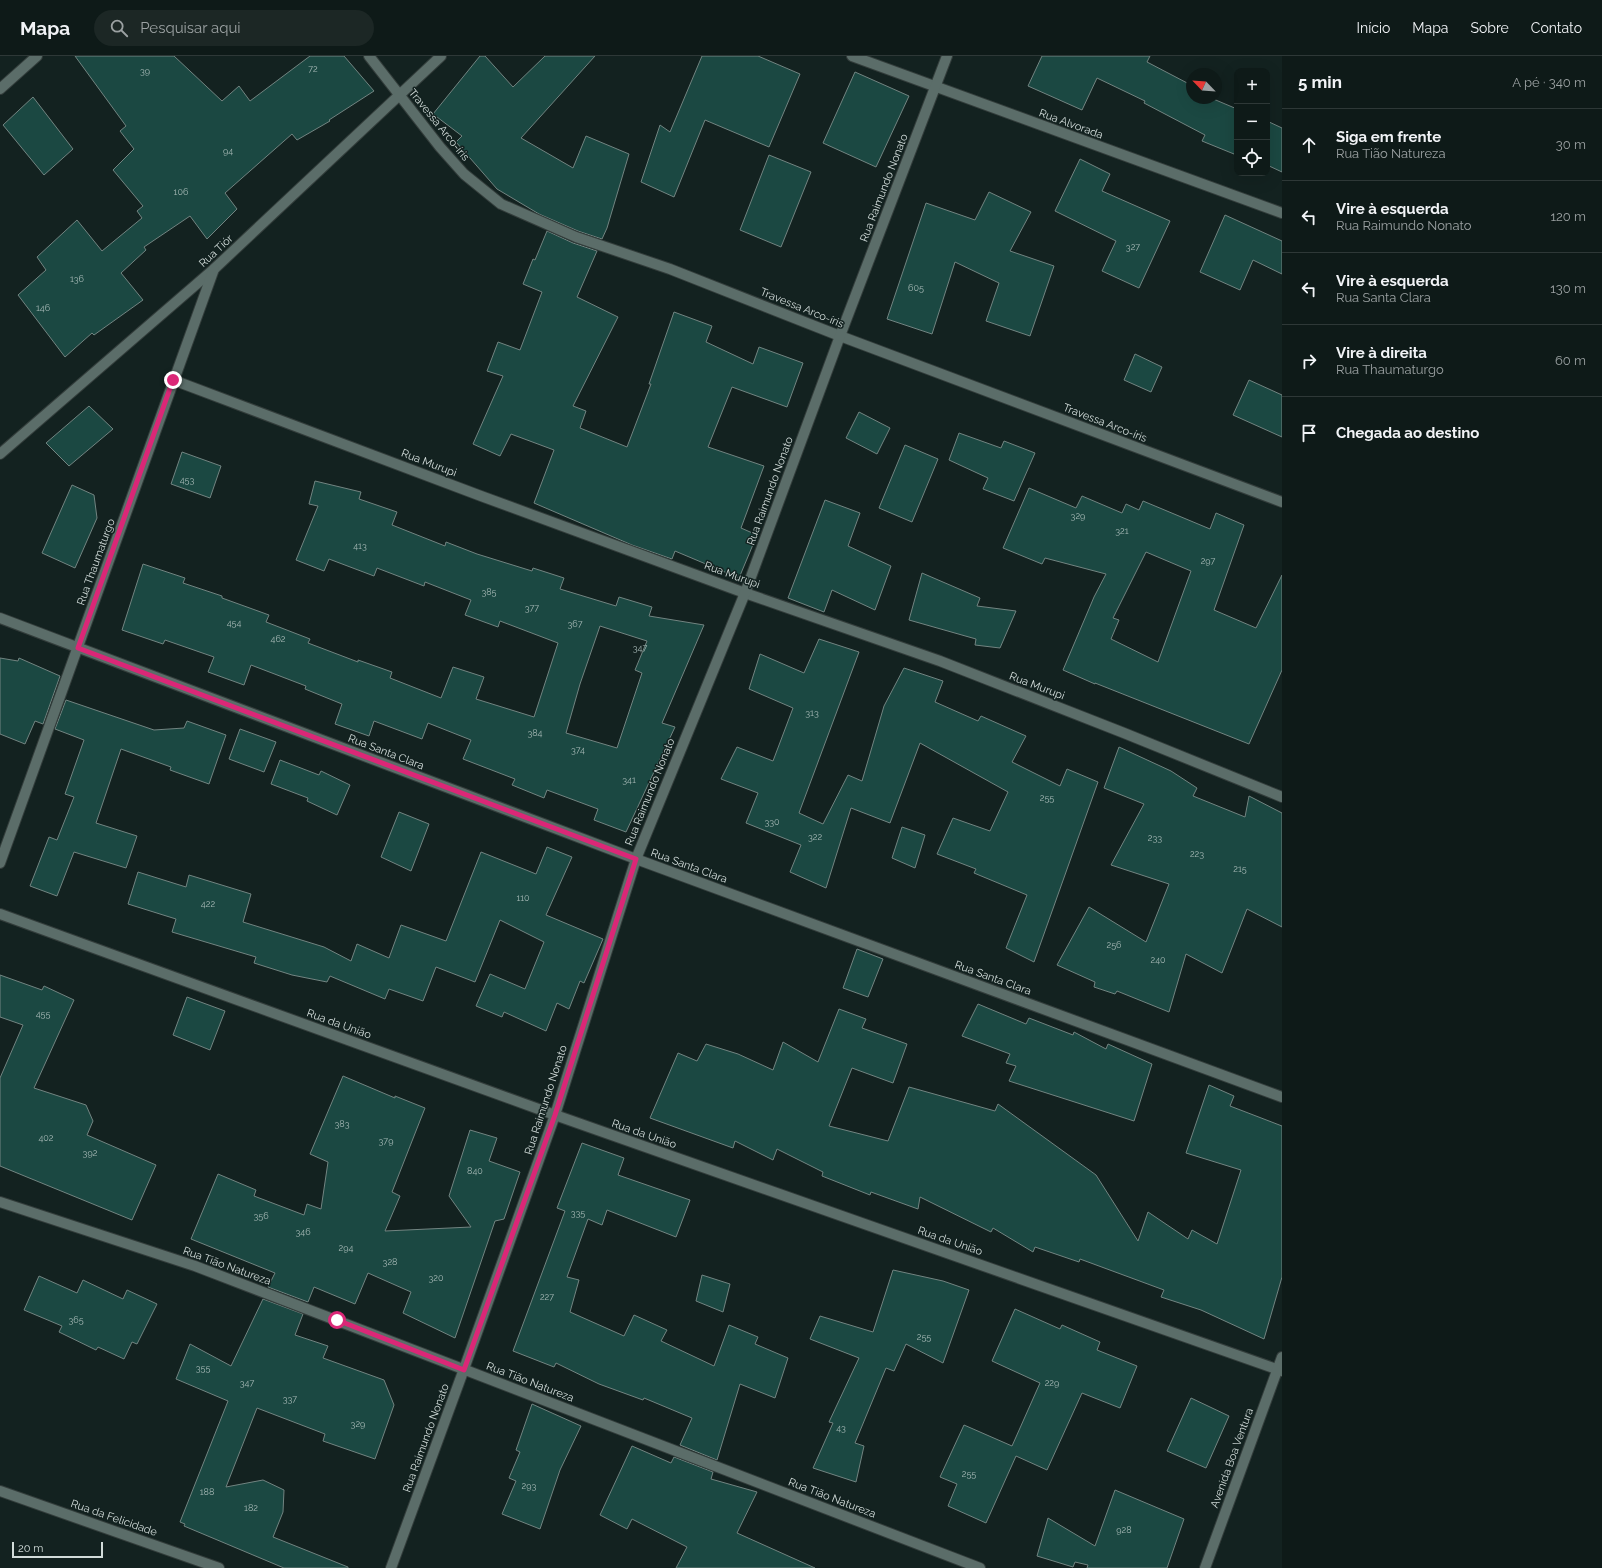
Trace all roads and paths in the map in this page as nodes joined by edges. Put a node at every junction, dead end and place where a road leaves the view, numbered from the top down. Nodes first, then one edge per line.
1 (37, 56) edge
2 (369, 56) edge
3 (441, 56) edge
4 (852, 56) edge
5 (947, 56) edge
6 (935, 88) junction
7 (0, 89) edge
8 (400, 96) junction
9 (1282, 213) edge
10 (214, 269) junction
11 (840, 336) junction
12 (173, 380) junction
13 (0, 454) edge
14 (1282, 502) edge
15 (745, 593) junction
16 (0, 618) edge
17 (78, 648) junction
18 (1282, 797) edge
19 (636, 859) junction
20 (0, 863) edge
21 (0, 914) edge
22 (1282, 1097) edge
23 (555, 1115) junction
24 (0, 1202) edge
25 (1282, 1357) edge
26 (464, 1370) junction
27 (1280, 1370) edge
28 (0, 1491) edge
29 (220, 1568) edge
30 (391, 1568) edge
31 (980, 1568) edge
32 (1205, 1568) edge

1 - 7 street
2 - 8 street, Travessa Arco-íris
3 - 8 street, Rua Tiór
4 - 6 street, Rua Alvorada
5 - 6 street, Rua Raimundo Nonato
6 - 9 street, Rua Alvorada
6 - 11 street, Rua Raimundo Nonato
8 - 10 street, Rua Tiór
8 - 11 street, Travessa Arco-íris
10 - 12 street, Rua Thaumaturgo
10 - 13 street, Rua Tiór
11 - 14 street, Travessa Arco-íris
11 - 15 street, Rua Raimundo Nonato
12 - 15 street, Rua Murupi
12 - 17 street, Rua Thaumaturgo
15 - 18 street, Rua Murupi
15 - 19 street, Rua Raimundo Nonato
16 - 17 street, Rua Santa Clara
17 - 19 street, Rua Santa Clara
17 - 20 street, Rua Thaumaturgo
19 - 22 street, Rua Santa Clara
19 - 23 street, Rua Raimundo Nonato
21 - 23 street, Rua da União
23 - 26 street, Rua Raimundo Nonato
23 - 27 street, Rua da União
24 - 26 street, Rua Tião Natureza
25 - 27 street, Avenida Boa Ventura
26 - 30 street, Rua Raimundo Nonato
26 - 31 street, Rua Tião Natureza
27 - 32 street, Avenida Boa Ventura
28 - 29 street, Rua da Felicidade

